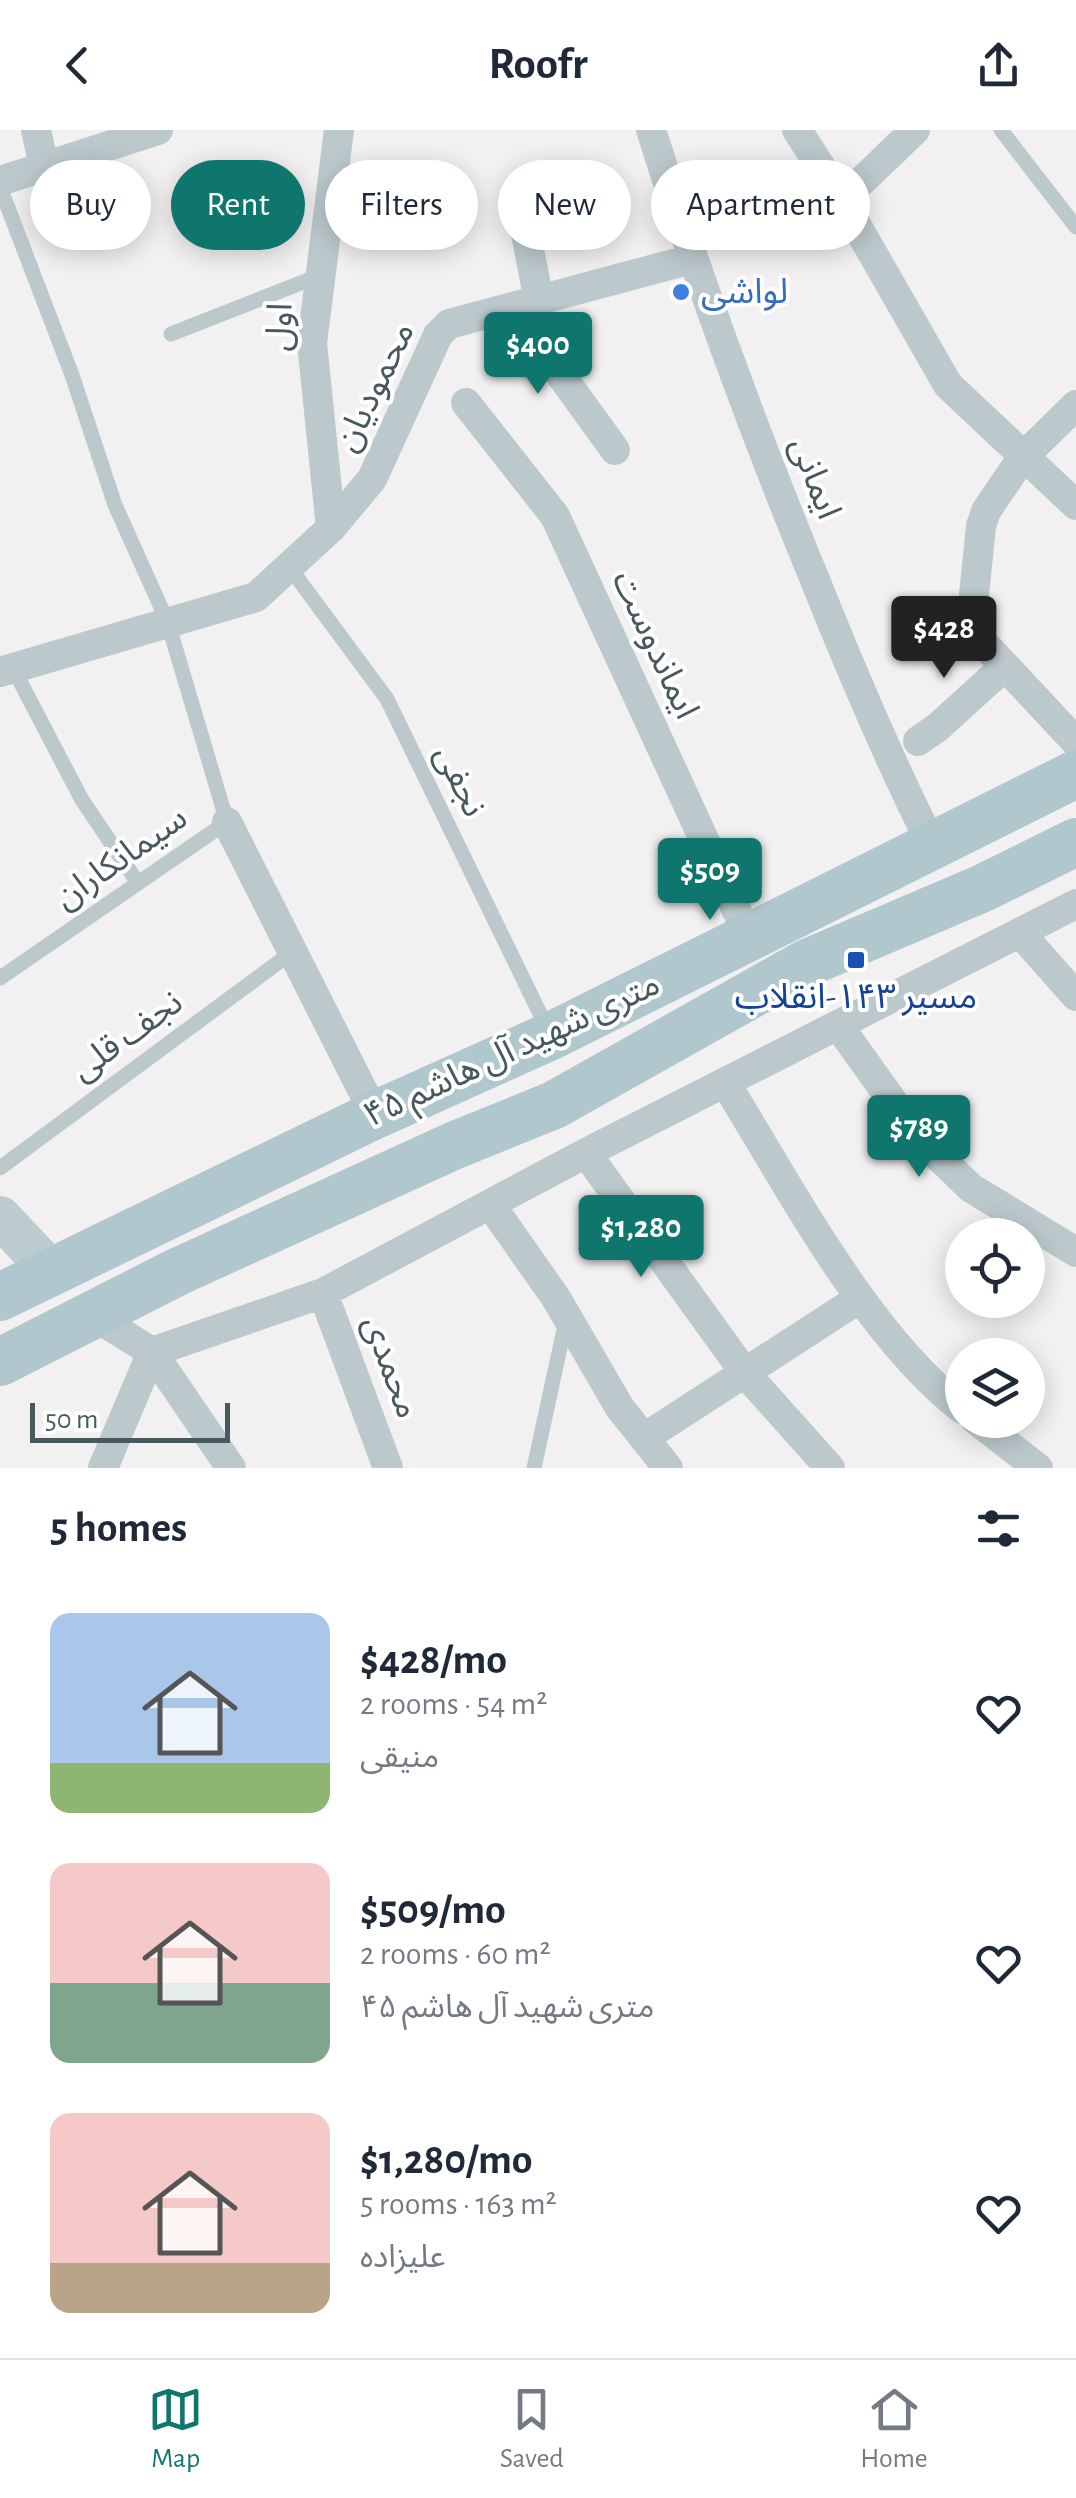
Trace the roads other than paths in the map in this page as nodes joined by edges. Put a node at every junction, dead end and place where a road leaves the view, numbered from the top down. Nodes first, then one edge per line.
1 (36, 130) edge
2 (158, 130) edge
3 (339, 130) edge
4 (651, 130) edge
5 (797, 130) edge
6 (916, 130) edge
7 (1001, 130) edge
8 (43, 160) edge
9 (63, 160) edge
10 (816, 160) edge
11 (30, 172) edge
12 (870, 174) edge
13 (0, 184) edge
14 (1076, 227) edge
15 (870, 249) edge
16 (524, 250) edge
17 (692, 258) junction
18 (321, 274) junction
19 (530, 303) junction
20 (171, 334) dead end
21 (466, 403) dead end
22 (1076, 405) edge
23 (615, 450) dead end
24 (1022, 458) junction
25 (1076, 506) edge
26 (331, 528) junction
27 (290, 568) junction
28 (168, 623) junction
29 (1005, 666) junction
30 (6, 670) edge
31 (918, 741) dead end
32 (1076, 742) edge
33 (1076, 774) edge
34 (227, 822) junction
35 (1076, 842) edge
36 (932, 845) junction
37 (138, 884) junction
38 (1076, 904) edge
39 (1020, 932) junction
40 (748, 935) junction
41 (291, 953) junction
42 (0, 978) edge
43 (1076, 996) edge
44 (838, 1025) junction
45 (551, 1036) junction
46 (726, 1084) junction
47 (375, 1115) junction
48 (586, 1153) junction
49 (0, 1168) edge
50 (490, 1204) junction
51 (0, 1217) edge
52 (1076, 1252) edge
53 (52, 1272) junction
54 (323, 1293) junction
55 (0, 1297) edge
56 (860, 1298) junction
57 (92, 1314) junction
58 (567, 1315) junction
59 (152, 1352) junction
60 (0, 1362) edge
61 (745, 1373) junction
62 (945, 1396) edge
63 (644, 1438) junction
64 (999, 1438) edge
65 (103, 1468) edge
66 (230, 1468) edge
67 (388, 1468) edge
68 (534, 1468) edge
69 (668, 1468) edge
70 (830, 1468) edge
71 (1038, 1468) edge

1 - 8 street
2 - 9 street
3 - 18 street, اول
4 - 17 street, ایمانی
5 - 10 street
6 - 12 street
7 - 14 lane
11 - 13 street
13 - 28 lane
15 - 24 street
16 - 19 street
17 - 19 street, محمودیان
17 - 36 street, ایمانی
18 - 20 lane
18 - 26 street, اول
19 - 23 street
19 - 26 street, محمودیان
21 - 40 street, ایماندوست
22 - 24 street
24 - 25 street
24 - 29 street
26 - 27 street, محمودیان
27 - 28 street, محمودیان
27 - 45 lane, نجفی
28 - 30 street, محمودیان
28 - 34 lane
29 - 31 street
29 - 32 street
30 - 37 lane
33 - 36 main road, ۴۵ متری شهید آل هاشم
34 - 37 lane, سیمانکاران
34 - 41 street
35 - 57 main road, ۴۵ متری شهید آل هاشم
36 - 40 main road, ۴۵ متری شهید آل هاشم
37 - 42 lane, سیمانکاران
38 - 39 street
39 - 43 street
39 - 44 street
40 - 45 main road, ۴۵ متری شهید آل هاشم
41 - 47 street
41 - 49 lane, نجف قلی
44 - 46 street
44 - 52 street
45 - 47 main road, ۴۵ متری شهید آل هاشم
46 - 48 street
46 - 56 street
47 - 53 main road, ۴۵ متری شهید آل هاشم
48 - 50 street
48 - 61 street
50 - 54 street
50 - 58 street
51 - 53 street
53 - 55 main road, ۴۵ متری شهید آل هاشم
54 - 59 street
54 - 67 street, محمدی
56 - 61 street
56 - 62 street
57 - 59 street
57 - 60 main road, ۴۵ متری شهید آل هاشم
58 - 63 street
58 - 68 lane
59 - 65 street
59 - 66 street
61 - 63 street
61 - 70 street
63 - 69 street
64 - 71 street

